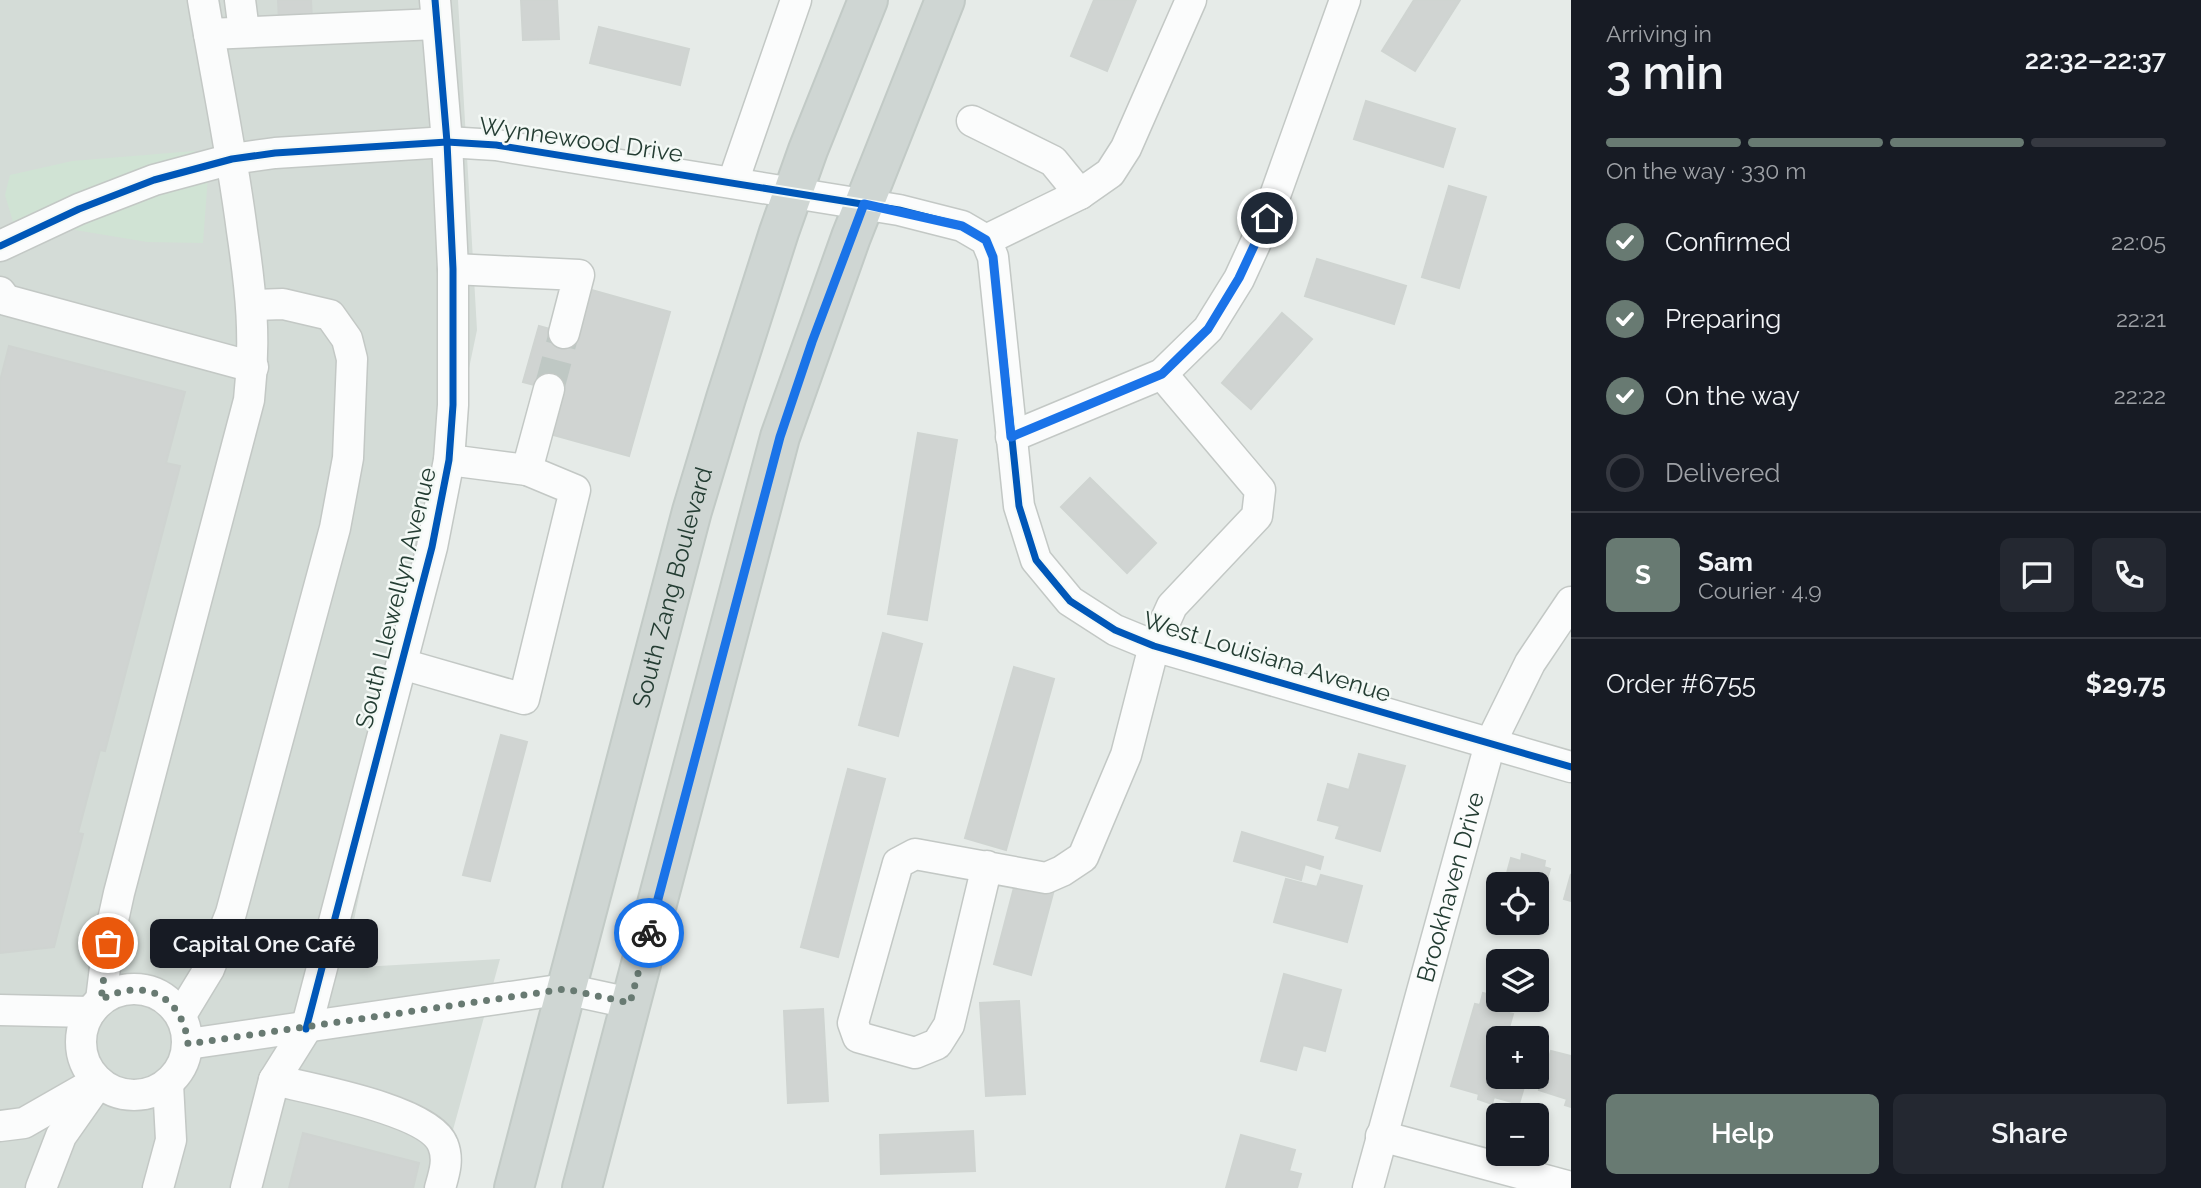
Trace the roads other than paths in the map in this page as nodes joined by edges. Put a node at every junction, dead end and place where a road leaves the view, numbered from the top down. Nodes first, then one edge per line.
1 (203, 0) edge
2 (240, 0) edge
3 (796, 0) edge
4 (869, 0) edge
5 (944, 0) edge
6 (1191, 0) edge
7 (1345, 0) edge
8 (435, 12) edge
9 (244, 31) junction
10 (209, 34) junction
11 (972, 121) dead end
12 (447, 142) junction
13 (233, 159) junction
14 (733, 181) junction
15 (793, 192) junction
16 (1080, 194) junction
17 (864, 204) junction
18 (2, 240) edge
19 (986, 240) junction
20 (453, 269) junction
21 (2, 304) edge
22 (253, 305) junction
23 (564, 333) tunnel mouth
24 (253, 367) junction
25 (1162, 374) junction
26 (549, 389) tunnel mouth
27 (1011, 437) junction
28 (449, 460) junction
29 (527, 470) junction
30 (1571, 602) edge
31 (1154, 646) junction
32 (402, 664) junction
33 (1490, 744) junction
34 (1571, 767) edge
35 (986, 866) junction
36 (565, 989) junction
37 (630, 1003) junction
38 (96, 1006) junction
39 (0, 1010) edge
40 (181, 1015) junction
41 (306, 1028) junction
42 (188, 1044) junction
43 (274, 1080) junction
44 (98, 1082) junction
45 (168, 1084) junction
46 (0, 1126) edge
47 (1381, 1136) junction
48 (1571, 1187) edge
49 (41, 1188) edge
50 (158, 1188) edge
51 (246, 1188) edge
52 (440, 1188) edge
53 (514, 1188) edge
54 (582, 1188) edge
55 (1368, 1188) edge

1 - 10 street
2 - 9 street
3 - 14 street
4 - 15 main road, South Zang Boulevard
5 - 17 main road
6 - 16 street
7 - 25 street
8 - 9 street
8 - 12 street, South Llewellyn Avenue
9 - 10 street
10 - 13 street
11 - 16 street
12 - 13 street, Wynnewood Drive
12 - 14 street, Wynnewood Drive
12 - 20 street, South Llewellyn Avenue
13 - 18 street, Wynnewood Drive
13 - 22 street
14 - 15 street, Wynnewood Drive
15 - 17 street
15 - 36 main road, South Zang Boulevard
16 - 19 street
17 - 19 street
17 - 37 main road
19 - 27 street, West Louisiana Avenue
20 - 23 street
20 - 28 street, South Llewellyn Avenue
21 - 24 street
22 - 24 street
22 - 40 street
24 - 38 street
25 - 27 street
25 - 31 street
26 - 29 street
27 - 31 street, West Louisiana Avenue
28 - 29 street
28 - 32 street, South Llewellyn Avenue
29 - 32 street
30 - 33 street, Brookhaven Drive
31 - 33 street, West Louisiana Avenue
31 - 35 street
32 - 41 street, South Llewellyn Avenue
33 - 34 street, West Louisiana Avenue
33 - 47 street, Brookhaven Drive
35 - 35 street
36 - 37 street
36 - 41 street
36 - 53 main road, South Zang Boulevard
37 - 54 main road
38 - 39 street
38 - 40 street
38 - 44 street
40 - 42 street
41 - 42 street
41 - 43 street, South Llewellyn Avenue
42 - 45 street
43 - 51 street, South Llewellyn Avenue
43 - 52 street
44 - 45 street
44 - 46 street
44 - 49 street
45 - 50 street
47 - 48 street
47 - 55 street, Brookhaven Drive

